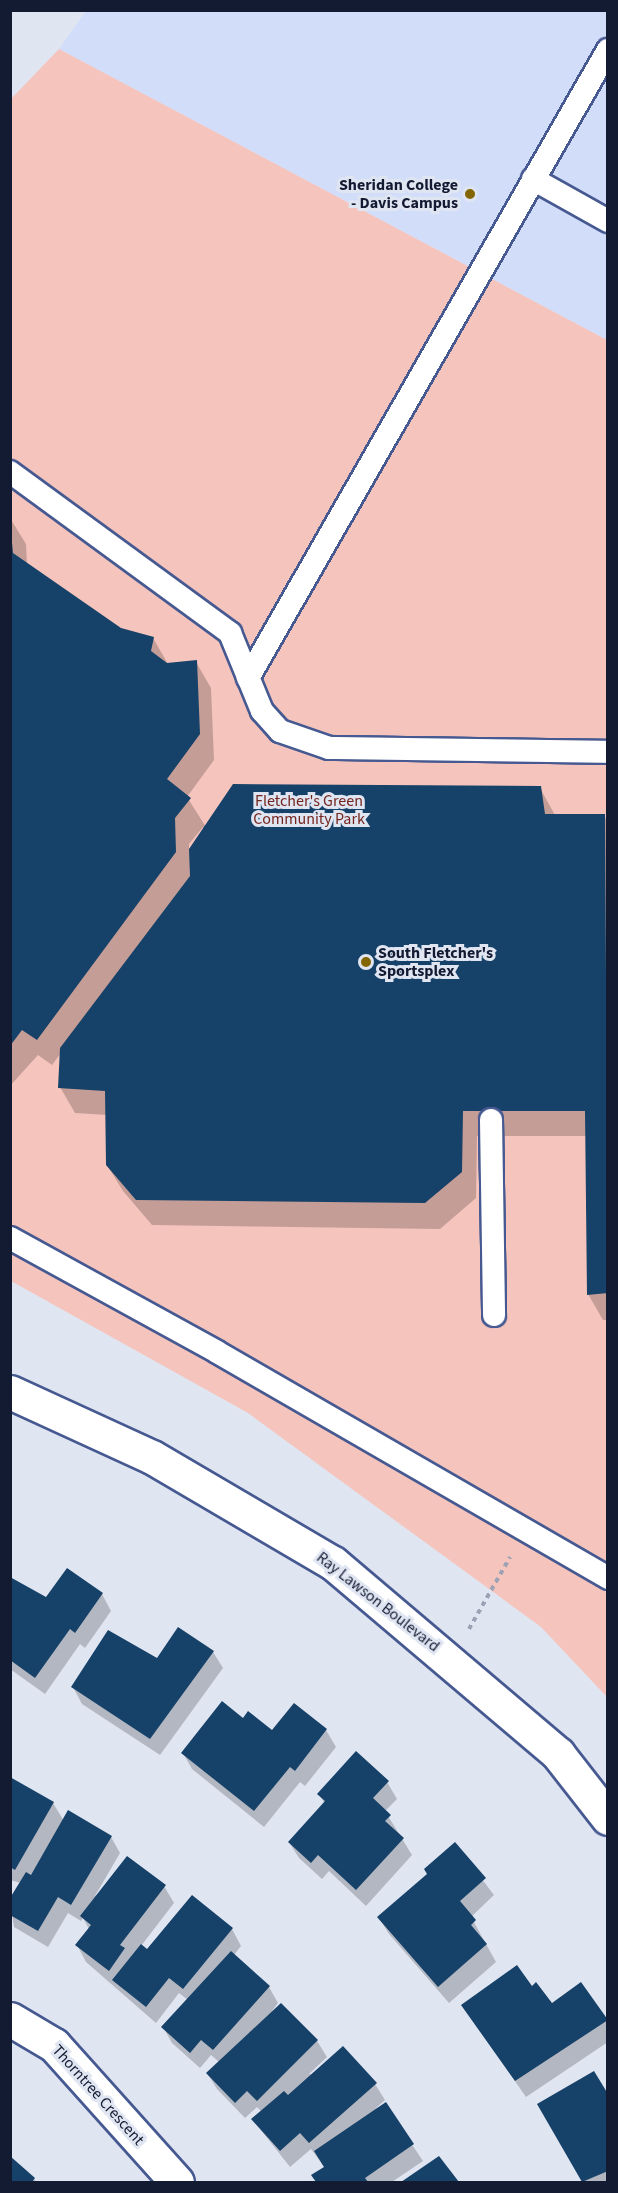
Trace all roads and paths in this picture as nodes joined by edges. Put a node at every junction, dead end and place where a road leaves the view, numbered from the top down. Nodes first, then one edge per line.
1 (608, 50) edge
2 (534, 179) junction
3 (608, 221) edge
4 (10, 472) edge
5 (248, 678) junction
6 (608, 752) edge
7 (491, 1120) dead end
8 (10, 1238) edge
9 (494, 1315) dead end
10 (10, 1392) edge
11 (525, 1530) junction
12 (608, 1578) edge
13 (451, 1661) junction
14 (608, 1818) edge
15 (10, 2019) edge
16 (177, 2182) edge

1 - 2 lane
2 - 3 lane
2 - 5 lane
4 - 5 lane
5 - 6 lane
7 - 9 lane
8 - 11 lane
10 - 13 street, Ray Lawson Boulevard
11 - 12 lane
11 - 13 path
13 - 14 street, Ray Lawson Boulevard
15 - 16 street, Thorntree Crescent

